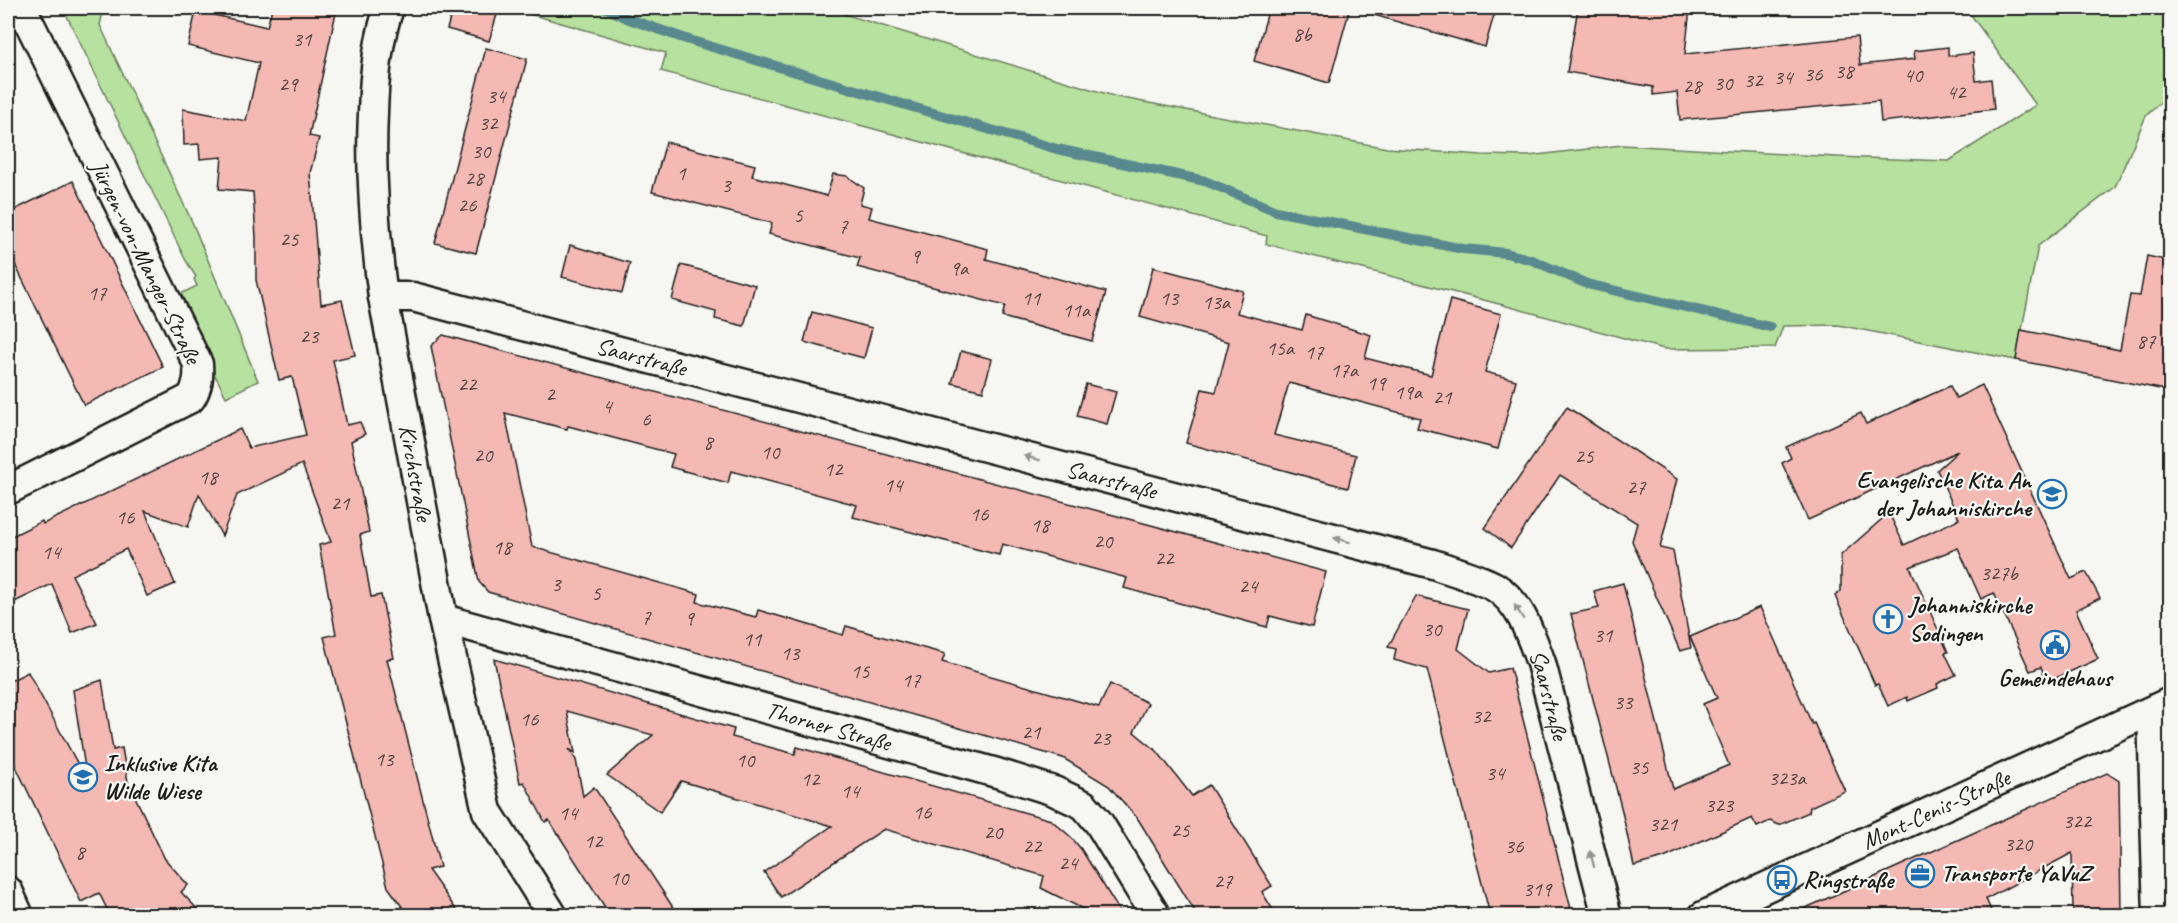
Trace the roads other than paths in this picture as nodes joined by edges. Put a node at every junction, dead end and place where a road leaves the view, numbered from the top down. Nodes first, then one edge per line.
1 (22, 8) edge
2 (389, 8) edge
3 (383, 297) junction
4 (8, 490) edge
5 (443, 619) junction
6 (2161, 706) edge
7 (2164, 877) edge
8 (8, 891) edge
9 (19, 915) edge
10 (553, 915) edge
11 (1156, 915) edge
12 (1607, 915) edge
13 (1703, 915) edge
14 (2158, 915) edge

1 - 4 street, Jürgen-von-Manger-Straße
2 - 3 street, Kirchstraße
3 - 5 street, Kirchstraße
12 -> 3 street, Saarstraße
5 - 10 street, Kirchstraße
5 - 11 street, Thorner Straße
6 - 7 street
6 - 13 street, Mont-Cenis-Straße
7 - 14 street
8 - 9 street

